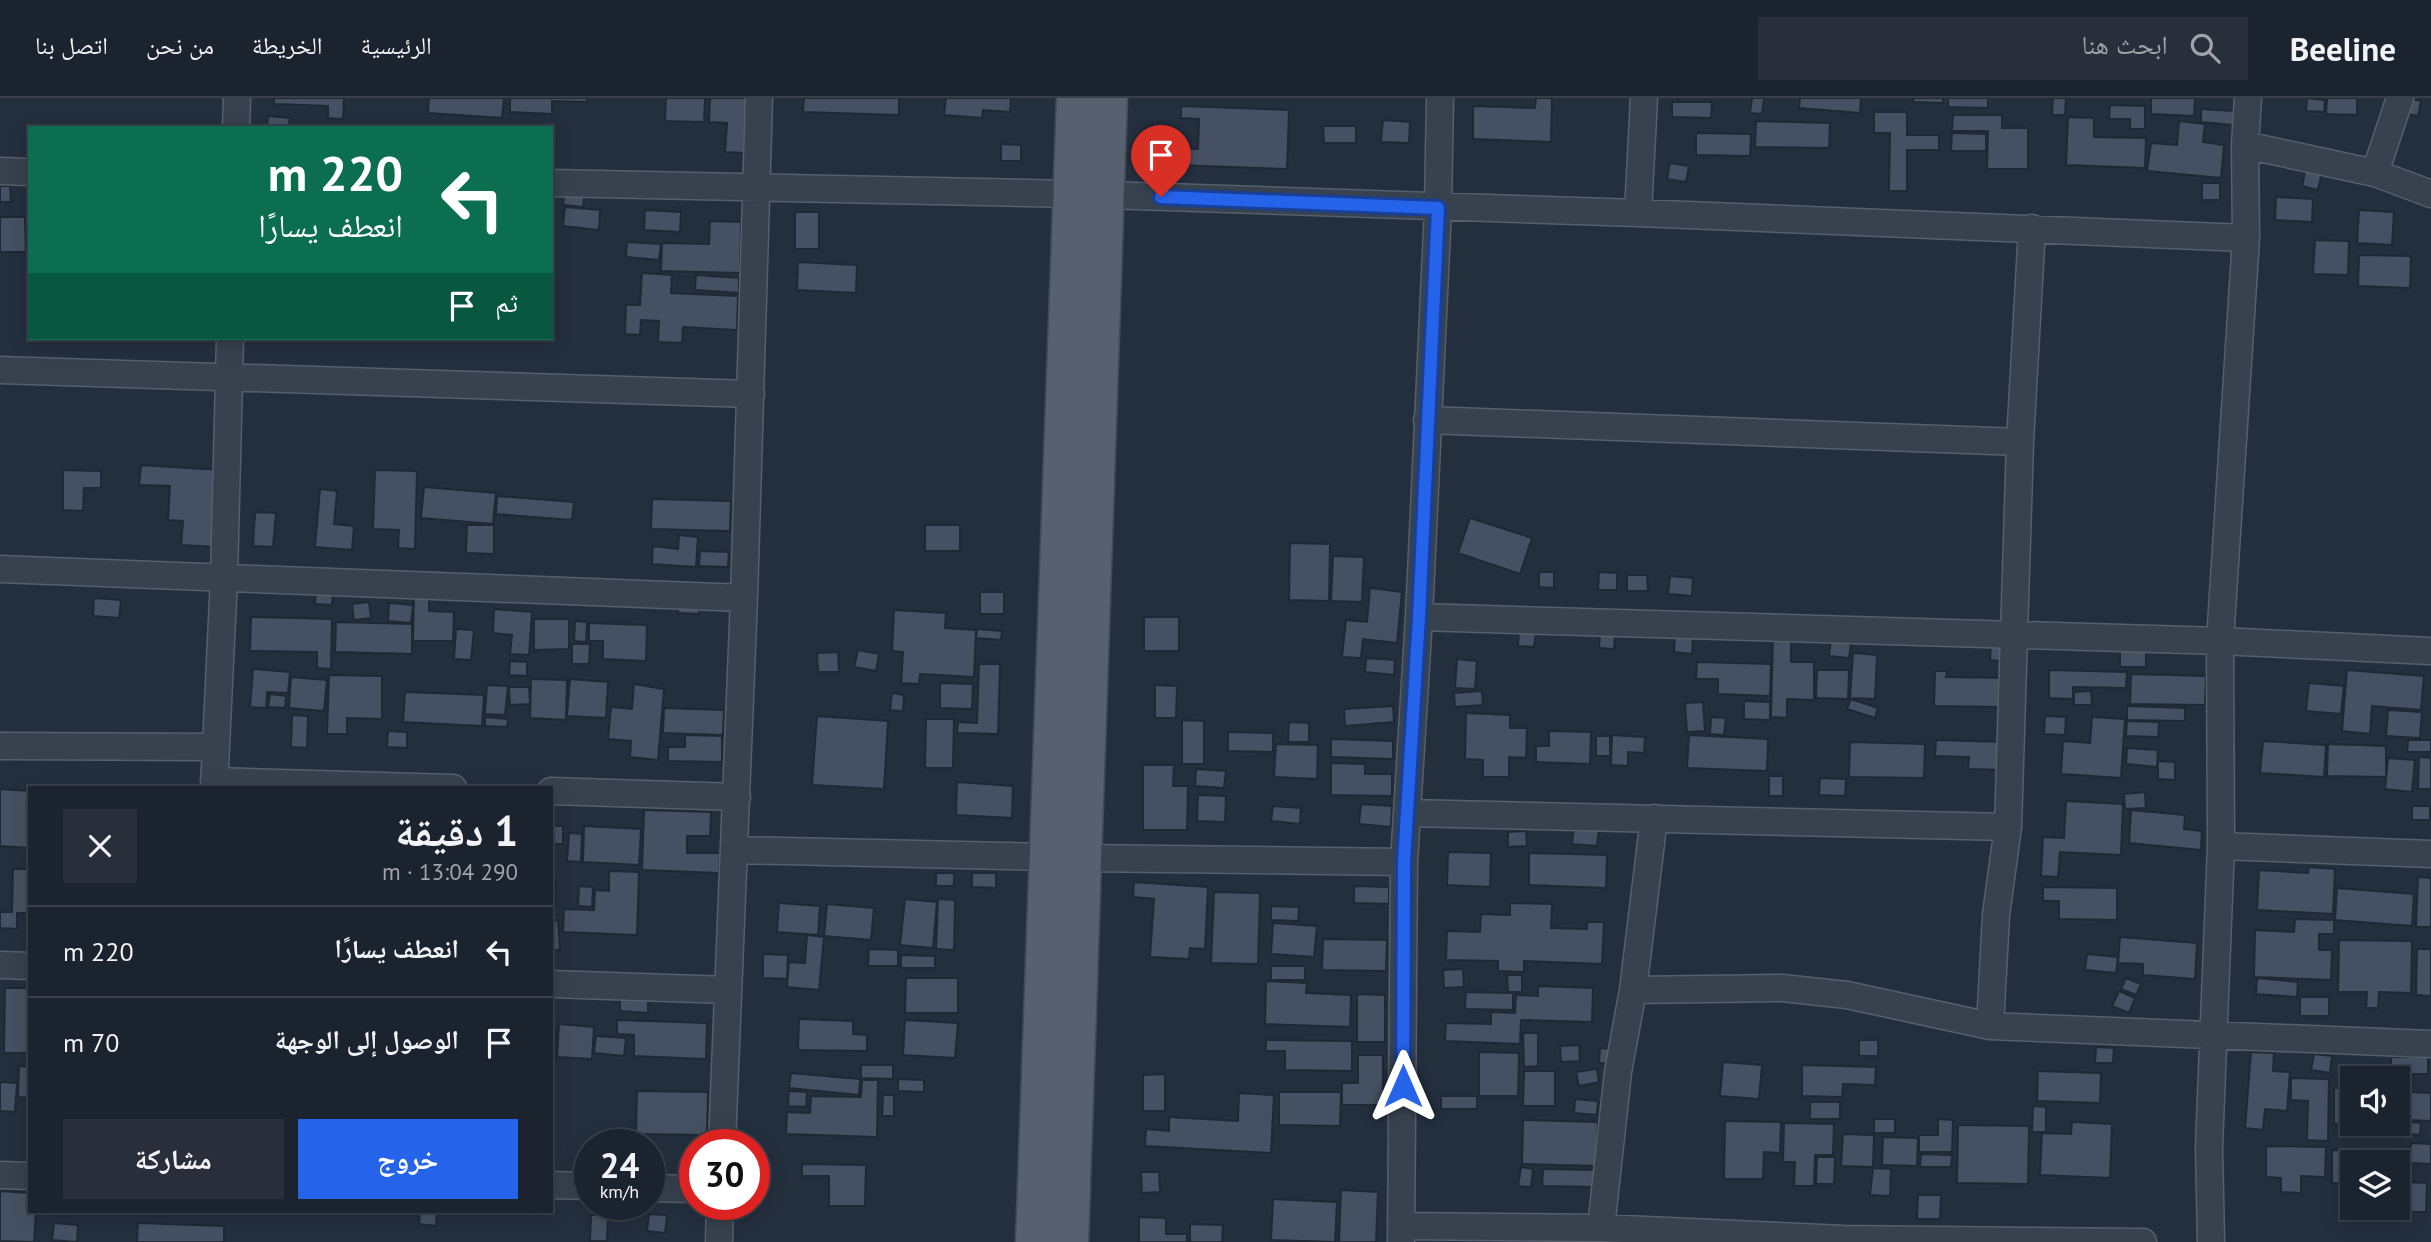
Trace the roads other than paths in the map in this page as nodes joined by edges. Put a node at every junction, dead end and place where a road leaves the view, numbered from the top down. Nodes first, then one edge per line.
1 (237, 98) edge
2 (759, 98) edge
3 (1076, 98) edge
4 (1108, 98) edge
5 (1440, 98) edge
6 (1644, 98) edge
7 (2248, 98) edge
8 (2400, 98) edge
9 (236, 126) edge
10 (2245, 145) junction
11 (0, 171) edge
12 (28, 172) edge
13 (2375, 173) junction
14 (553, 183) edge
15 (755, 189) junction
16 (1089, 194) junction
17 (2431, 194) edge
18 (1438, 208) junction
19 (1638, 213) junction
20 (2032, 228) junction
21 (2246, 238) junction
22 (230, 340) edge
23 (0, 370) edge
24 (229, 379) junction
25 (751, 394) junction
26 (1427, 421) junction
27 (2020, 442) junction
28 (0, 569) edge
29 (224, 578) junction
30 (744, 598) junction
31 (1419, 617) junction
32 (2015, 636) junction
33 (2220, 641) junction
34 (2431, 652) edge
35 (0, 746) edge
36 (214, 747) junction
37 (214, 784) edge
38 (334, 786) edge
39 (553, 791) edge
40 (737, 797) junction
41 (1408, 813) junction
42 (1654, 818) junction
43 (2008, 827) junction
44 (2221, 846) junction
45 (735, 850) junction
46 (2431, 854) edge
47 (1066, 857) junction
48 (1404, 862) junction
49 (0, 965) edge
50 (28, 965) edge
51 (553, 984) edge
52 (729, 990) junction
53 (1633, 990) junction
54 (1990, 1026) junction
55 (2214, 1037) junction
56 (2431, 1044) edge
57 (723, 1129) edge
58 (0, 1175) edge
59 (28, 1176) edge
60 (553, 1185) edge
61 (574, 1186) edge
62 (720, 1220) edge
63 (1601, 1228) junction
64 (1401, 1234) edge
65 (1843, 1241) edge
66 (719, 1242) edge
67 (1035, 1242) edge
68 (1069, 1242) edge
69 (2143, 1242) edge
70 (2211, 1242) edge

1 - 9 street
2 - 15 street
3 - 16 main road
4 - 16 main road
5 - 18 street
6 - 19 street
7 - 10 street
8 - 13 street
10 - 13 street
10 - 21 street
11 - 12 street
13 - 17 street
14 - 15 street
15 - 16 street
15 - 25 street
16 - 18 street
16 - 47 main road
18 - 19 street
18 - 26 street
19 - 20 street
20 - 21 street
20 - 27 street
21 - 33 street
22 - 24 street
23 - 24 street
24 - 25 street
24 - 29 street
25 - 30 street
26 - 27 street
26 - 31 street
27 - 32 street
28 - 29 street
29 - 30 street
29 - 36 street
30 - 40 street
31 - 32 street
31 - 41 street
32 - 33 street
32 - 43 street
33 - 34 street
33 - 44 street
35 - 36 street
36 - 37 street
37 - 38 street
39 - 40 street
40 - 45 street
41 - 42 street
41 - 48 street
42 - 43 street
42 - 53 street
43 - 54 street
44 - 46 street
44 - 55 street
45 - 47 street
45 - 52 street
47 - 48 street
47 - 67 main road
47 - 68 main road
48 - 64 street
49 - 50 street
51 - 52 street
52 - 57 street
53 - 54 street
53 - 63 street
54 - 55 street
55 - 56 street
55 - 70 street
58 - 59 street
60 - 61 street
62 - 66 street
63 - 64 street
63 - 65 street
65 - 69 street

